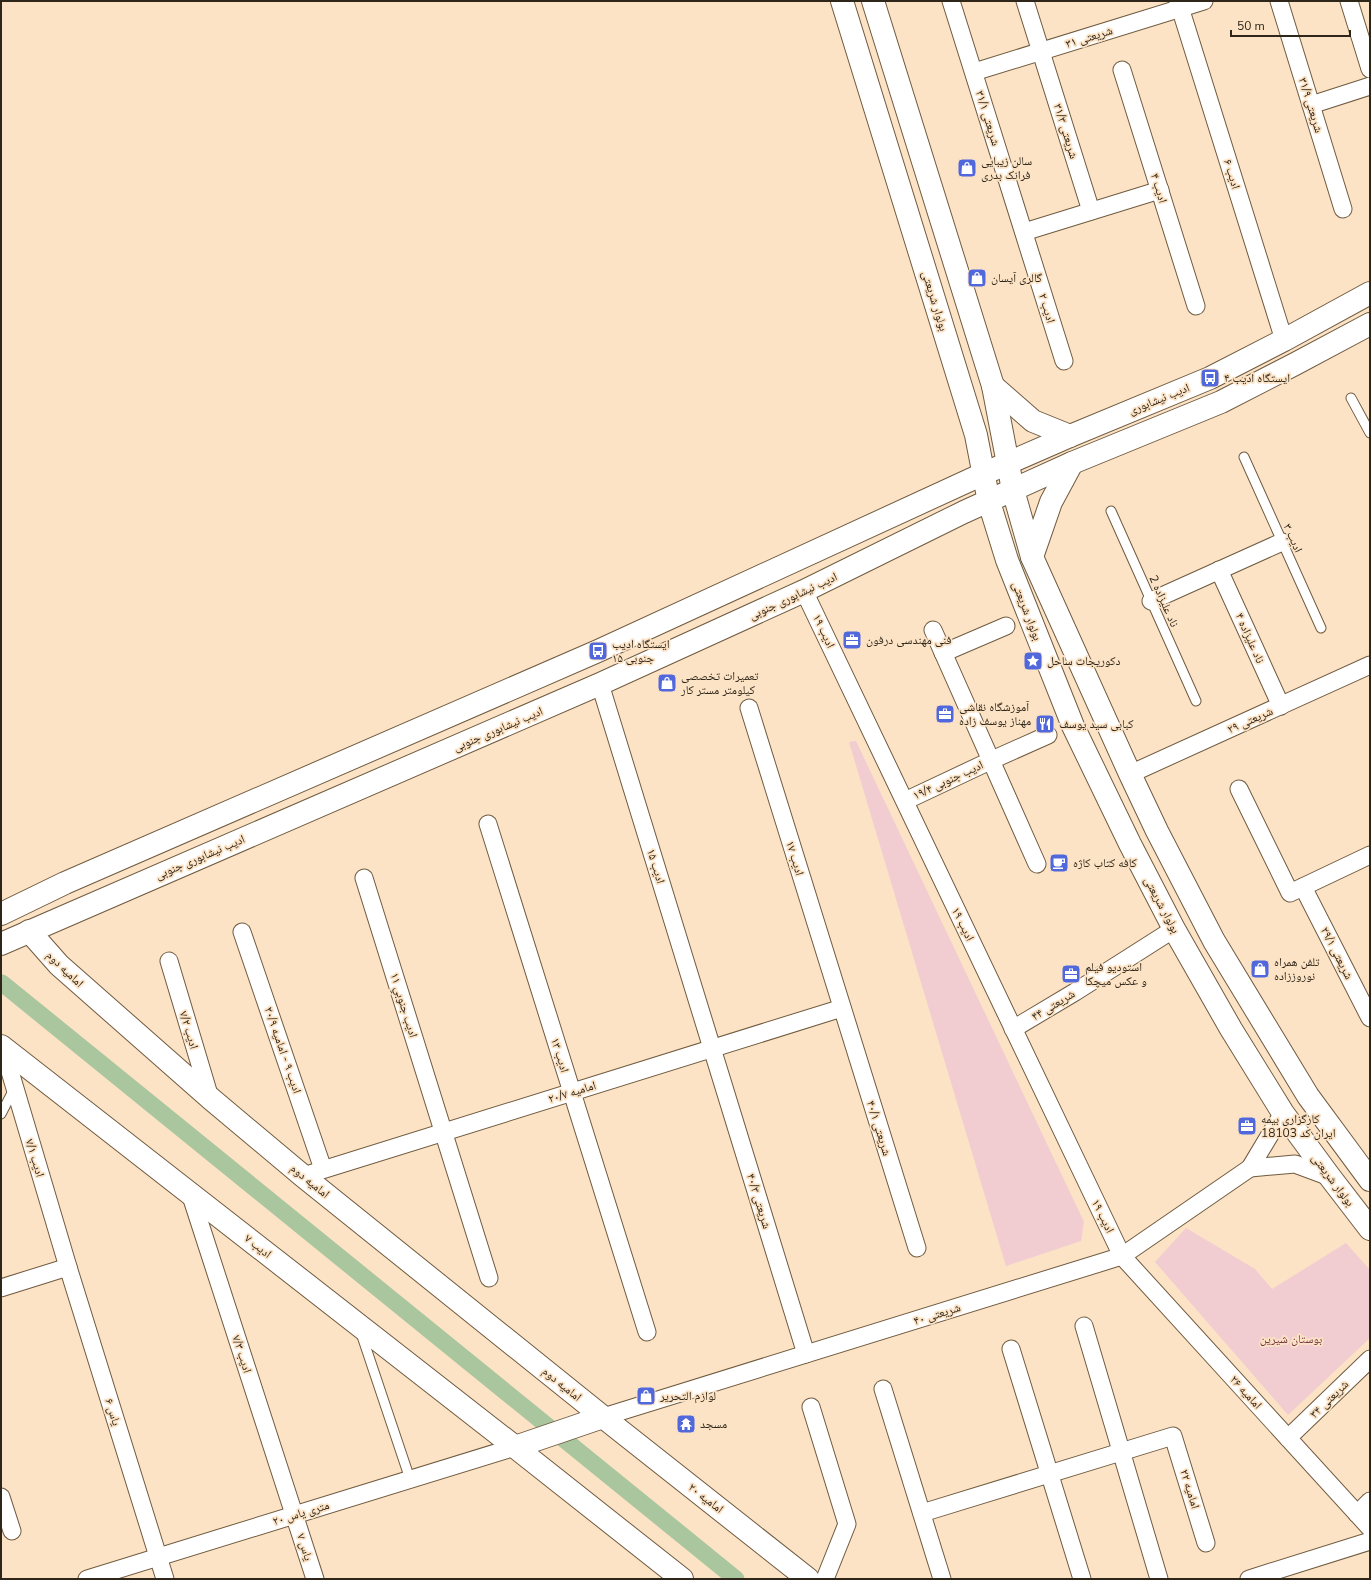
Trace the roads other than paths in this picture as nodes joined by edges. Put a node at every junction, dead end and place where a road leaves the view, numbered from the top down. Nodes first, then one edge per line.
1 (842, 1) edge
2 (873, 1) edge
3 (951, 1) edge
4 (1025, 1) edge
5 (1204, 1) edge
6 (1279, 1) edge
7 (1349, 1) edge
8 (1179, 5) edge
9 (1041, 51) junction
10 (1370, 69) edge
11 (1122, 70) dead end
12 (974, 72) junction
13 (1370, 86) edge
14 (1311, 105) junction
15 (1160, 190) junction
16 (1343, 209) dead end
17 (1091, 211) junction
18 (1024, 232) junction
19 (1370, 293) edge
20 (1196, 306) dead end
21 (1370, 324) edge
22 (1284, 340) junction
23 (1064, 361) dead end
24 (993, 386) junction
25 (1351, 398) dead end
26 (1370, 433) edge
27 (1070, 436) junction
28 (1244, 457) dead end
29 (1007, 464) junction
30 (1072, 464) junction
31 (983, 474) junction
32 (1013, 490) junction
33 (989, 502) junction
34 (1111, 512) dead end
35 (1282, 542) junction
36 (1032, 557) junction
37 (1219, 570) junction
38 (804, 591) junction
39 (1151, 601) junction
40 (1006, 626) dead end
41 (1321, 628) dead end
42 (934, 630) dead end
43 (943, 653) junction
44 (1370, 665) edge
45 (600, 684) junction
46 (1196, 701) dead end
47 (1281, 706) junction
48 (749, 708) dead end
49 (1048, 735) dead end
50 (992, 760) junction
51 (1130, 774) junction
52 (1239, 790) dead end
53 (905, 801) junction
54 (488, 824) dead end
55 (1370, 855) edge
56 (1037, 864) dead end
57 (364, 878) dead end
58 (1297, 890) junction
59 (1, 914) edge
60 (1174, 929) junction
61 (29, 931) junction
62 (242, 932) dead end
63 (1, 944) edge
64 (169, 961) dead end
65 (842, 1008) junction
66 (1370, 1018) edge
67 (1013, 1029) junction
68 (2, 1047) edge
69 (711, 1048) junction
70 (14, 1089) junction
71 (572, 1092) junction
72 (210, 1098) junction
73 (3, 1104) edge
74 (1284, 1113) junction
75 (1, 1114) edge
76 (443, 1132) junction
77 (1250, 1168) junction
78 (323, 1169) junction
79 (303, 1176) junction
80 (1330, 1177) junction
81 (1370, 1180) edge
82 (190, 1193) junction
83 (1370, 1229) edge
84 (917, 1248) dead end
85 (1122, 1256) junction
86 (68, 1267) junction
87 (489, 1278) dead end
88 (1, 1288) edge
89 (358, 1324) junction
90 (1084, 1326) dead end
91 (647, 1332) dead end
92 (1011, 1350) dead end
93 (806, 1354) junction
94 (1370, 1359) edge
95 (883, 1389) dead end
96 (811, 1407) dead end
97 (603, 1418) junction
98 (1288, 1438) junction
99 (515, 1447) junction
100 (1121, 1452) junction
101 (1050, 1474) junction
102 (410, 1479) junction
103 (1, 1497) edge
104 (1370, 1501) edge
105 (922, 1514) junction
106 (1357, 1514) junction
107 (295, 1515) junction
108 (1370, 1528) edge
109 (12, 1531) dead end
110 (1370, 1541) edge
111 (1206, 1543) dead end
112 (158, 1557) junction
113 (87, 1579) edge
114 (165, 1579) edge
115 (315, 1579) edge
116 (682, 1579) edge
117 (808, 1579) edge
118 (825, 1579) edge
119 (942, 1579) edge
120 (1082, 1579) edge
121 (1159, 1579) edge
122 (1249, 1579) edge

1 - 31 main road, بولوار شریعتی
2 - 24 main road
3 - 12 street, شریعتی ۳۱/۱
4 - 9 street, شریعتی ۳۱/۳
5 - 8 street, شریعتی ۳۱
6 - 14 street, شریعتی ۳۱/۹
7 - 10 street
8 - 9 street, شریعتی ۳۱
8 - 22 street, ادیب ۶
9 - 12 street, شریعتی ۳۱
9 - 17 street, شریعتی ۳۱/۳
11 - 15 street, ادیب ۴
12 - 18 street, شریعتی ۳۱/۱
13 - 14 street
14 - 16 street, شریعتی ۳۱/۹
15 - 17 street
15 - 20 street, ادیب ۴
17 - 18 street
18 - 23 street, ادیب ۲
19 - 22 main road, ادیب نیشابوری
21 - 30 main road
22 - 27 main road, ادیب نیشابوری
24 - 27 main road
24 - 29 main road
25 - 26 lane
27 - 29 main road, ادیب نیشابوری
28 - 35 lane, ادیب ۳
29 - 31 main road, ادیب نیشابوری
29 - 32 main road
30 - 32 main road
30 - 36 main road
31 - 33 main road, بولوار شریعتی
31 - 59 main road
32 - 33 main road, ادیب نیشابوری جنوبی
32 - 36 main road
33 - 38 main road, ادیب نیشابوری جنوبی
33 - 60 main road, بولوار شریعتی
34 - 39 lane, ناد علیزاده 2
35 - 37 street
35 - 41 lane, ادیب ۳
36 - 51 main road
37 - 39 street
37 - 47 street, ناد علیزاده ۴
38 - 45 main road, ادیب نیشابوری جنوبی
38 - 53 street, ادیب ۱۹
39 - 46 lane, ناد علیزاده 2
40 - 43 street
42 - 43 street
43 - 50 street
44 - 47 street, شریعتی ۲۹
45 - 61 main road, ادیب نیشابوری جنوبی
45 - 69 street, ادیب ۱۵
47 - 51 street, شریعتی ۲۹
48 - 65 street, ادیب ۱۷
49 - 50 street, ادیب جنوبی ۱۹/۴
50 - 53 street, ادیب جنوبی ۱۹/۴
50 - 56 street
51 - 81 main road
52 - 58 street, شریعتی ۲۹/۱
53 - 67 street, ادیب ۱۹
54 - 71 street, ادیب ۱۳
55 - 58 street
57 - 76 street, ادیب جنوبي ١١
58 - 66 street, شریعتی ۲۹/۱
60 - 67 street, شریعتی ۴۴
60 - 74 main road, بولوار شریعتی
61 - 63 main road, ادیب نیشابوری جنوبی
61 - 72 main road, امامیه دوم
62 - 78 street, ادیب ۹ - امامیه ۲۰/۹
64 - 72 street, ادیب ۷/۲
65 - 69 street, امامیه ۲۰/۷
65 - 84 street, شریعتی ۴۰/۱
67 - 85 street, ادیب ۱۹
68 - 70 street, ادیب ۷/۱
68 - 82 main road, ادیب ۷
69 - 71 street, امامیه ۲۰/۷
69 - 93 street, شریعتی ۴۰/۳
70 - 73 lane
70 - 86 street, ادیب ۷/۱
71 - 76 street, امامیه ۲۰/۷
71 - 91 street, ادیب ۱۳
72 - 79 main road, امامیه دوم
73 - 75 lane
74 - 77 street, شریعتی ۴۰
74 - 80 main road, بولوار شریعتی
76 - 78 street, امامیه ۲۰/۷
76 - 87 street, ادیب جنوبي ١١
77 - 80 street, شریعتی ۴۰
77 - 85 street, شریعتی ۴۰
78 - 79 street, امامیه ۲۰/۷
79 - 97 main road, امامیه دوم
80 - 83 main road, بولوار شریعتی
82 - 89 main road, ادیب ۷
82 - 107 street, ادیب ۷/۳
85 - 93 street, شریعتی ۴۰
85 - 98 street, امامیه ۲۶
86 - 88 street
86 - 112 street, یاس ۶
89 - 99 main road, ادیب ۷
89 - 102 lane
90 - 100 street
92 - 101 street
93 - 97 street, شریعتی ۴۰
94 - 98 street, شریعتی ۳۴
95 - 105 street
96 - 118 street
97 - 99 main road
97 - 117 main road, امامیه ۲۰
98 - 106 street, امامیه ۲۶
99 - 102 street, ۲۰ متری یاس
99 - 116 main road
100 - 101 street
100 - 111 street, امامیه ۲۲
100 - 121 street
101 - 105 street
101 - 120 street
102 - 107 street, ۲۰ متری یاس
103 - 109 street
104 - 106 street
105 - 119 street
106 - 108 street, امامیه ۲۶
107 - 112 street, ۲۰ متری یاس
107 - 115 street, یاس ۷
110 - 122 street
112 - 113 street, ۲۰ متری یاس
112 - 114 street, یاس ۶

